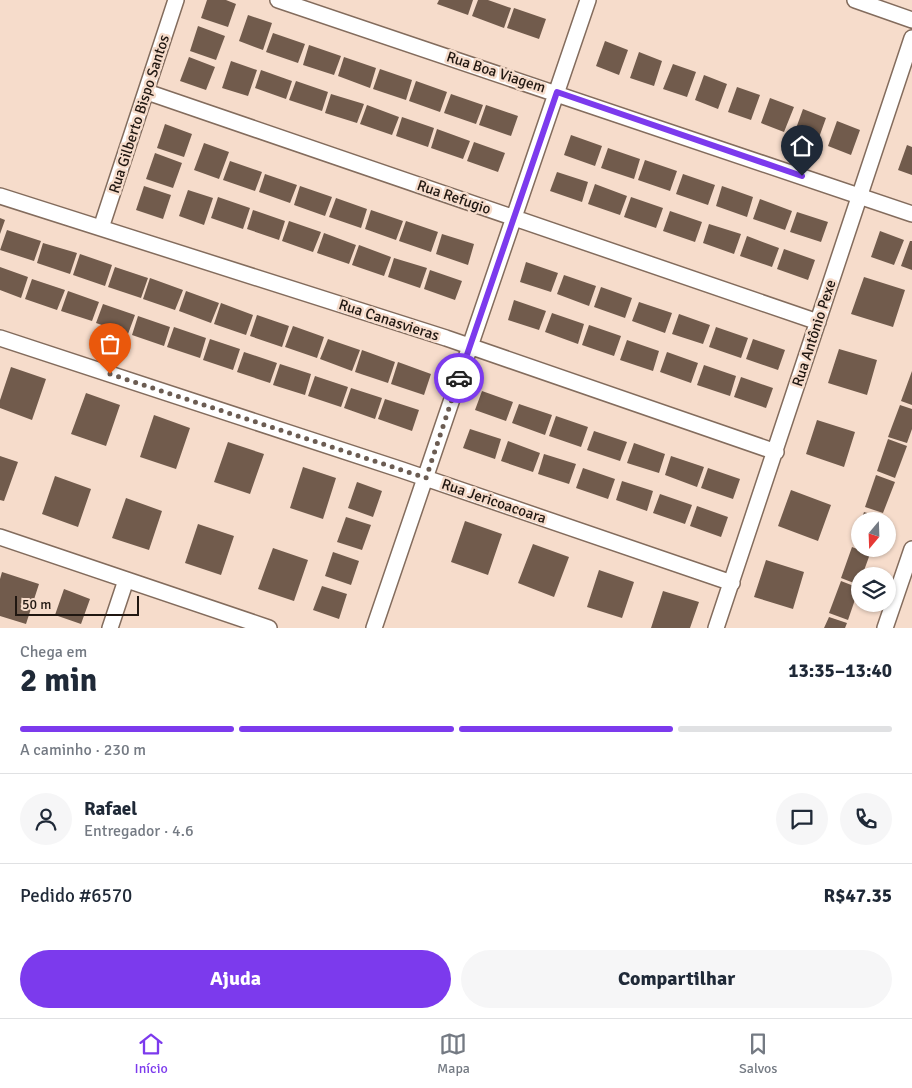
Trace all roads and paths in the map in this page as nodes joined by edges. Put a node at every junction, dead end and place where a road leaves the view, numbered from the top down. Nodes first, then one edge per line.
1 (176, 0) edge
2 (278, 0) edge
3 (588, 0) edge
4 (855, 0) edge
5 (912, 20) edge
6 (912, 38) edge
7 (147, 92) junction
8 (557, 92) junction
9 (0, 196) edge
10 (859, 196) junction
11 (912, 214) edge
12 (514, 218) junction
13 (102, 228) junction
14 (818, 322) junction
15 (0, 338) edge
16 (470, 346) junction
17 (776, 452) junction
18 (426, 478) junction
19 (0, 537) edge
20 (912, 549) edge
21 (126, 580) junction
22 (732, 583) junction
23 (110, 628) edge
24 (269, 628) edge
25 (374, 628) edge
26 (716, 628) edge
27 (885, 628) edge

1 - 7 street, Rua Gilberto Bispo Santos
2 - 8 street, Rua Boa Viagem
3 - 8 street
4 - 5 street
6 - 10 street, Rua Antônio Pexe
7 - 12 street, Rua Refugio
7 - 13 street, Rua Gilberto Bispo Santos
8 - 10 street, Rua Boa Viagem
8 - 12 street
9 - 13 street, Rua Canasvieras
10 - 11 street, Rua Boa Viagem
10 - 14 street, Rua Antônio Pexe
12 - 14 street, Rua Refugio
12 - 16 street
13 - 16 street, Rua Canasvieras
14 - 17 street, Rua Antônio Pexe
15 - 18 street, Rua Jericoacoara
16 - 17 street, Rua Canasvieras
16 - 18 street
17 - 22 street, Rua Antônio Pexe
18 - 22 street, Rua Jericoacoara
18 - 25 street
19 - 21 street
20 - 27 street
21 - 23 street
21 - 24 street
22 - 26 street, Rua Antônio Pexe

